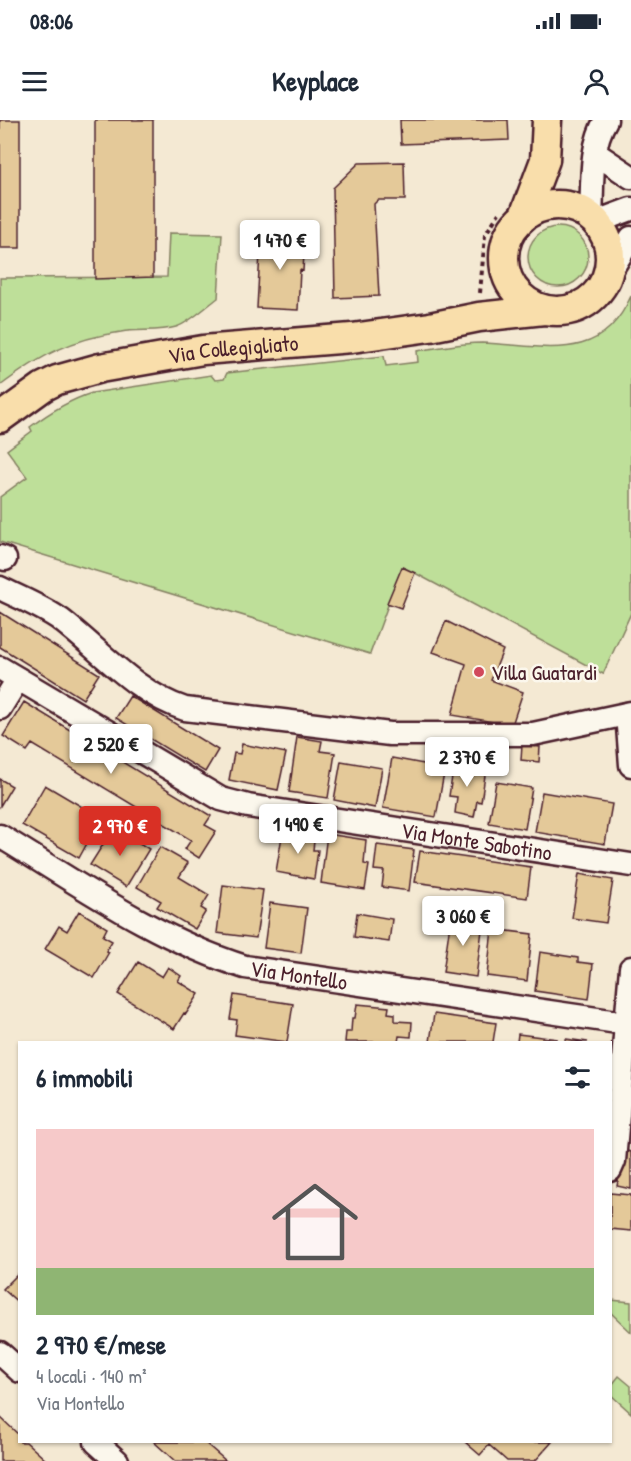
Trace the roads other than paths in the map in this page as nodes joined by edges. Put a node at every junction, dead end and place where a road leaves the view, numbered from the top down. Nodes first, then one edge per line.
1 (547, 120) edge
2 (606, 120) edge
3 (595, 153) junction
4 (546, 160) junction
5 (631, 177) edge
6 (631, 209) edge
7 (585, 215) junction
8 (524, 216) junction
9 (631, 238) edge
10 (506, 274) junction
11 (608, 275) junction
12 (544, 310) junction
13 (480, 317) junction
14 (0, 418) edge
15 (0, 588) edge
16 (9, 673) edge
17 (0, 708) edge
18 (629, 714) edge
19 (631, 765) edge
20 (0, 836) edge
21 (631, 865) edge
22 (631, 968) edge
23 (629, 1024) edge
24 (612, 1166) edge
25 (0, 1353) edge
26 (18, 1369) edge
27 (97, 1443) edge
28 (117, 1461) edge

1 - 4 main road
2 - 3 street
3 - 5 street
3 - 7 street
4 - 7 main road
4 - 8 main road
6 - 7 street
7 - 8 main road
7 - 11 main road
8 - 10 main road
9 - 11 street
10 - 12 main road
10 - 13 main road
11 - 12 main road
12 - 13 main road, Via Collegigliato
13 - 14 main road, Via Collegigliato
15 - 18 street
16 - 17 street
16 - 21 street, Via Monte Sabotino
18 - 19 street
20 - 23 street, Via Montello
22 - 23 street
23 - 24 street
25 - 26 street
27 - 28 street

